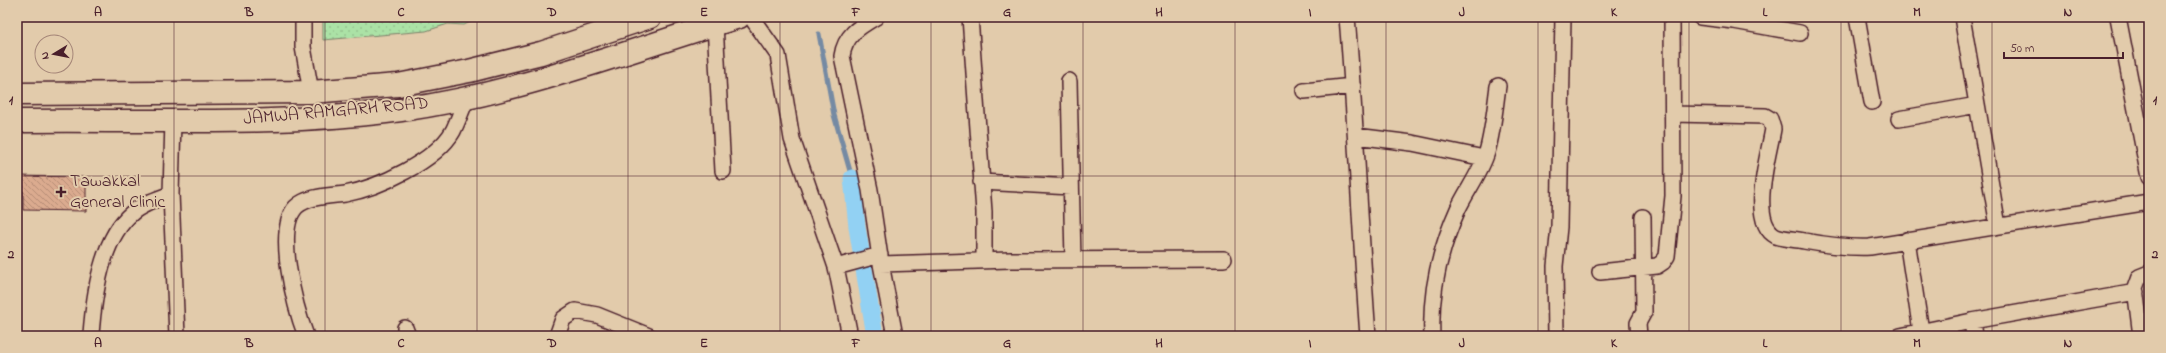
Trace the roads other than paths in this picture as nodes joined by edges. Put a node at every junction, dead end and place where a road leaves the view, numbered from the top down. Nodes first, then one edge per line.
1 (303, 17) edge
2 (650, 17) edge
3 (739, 17) edge
4 (751, 17) edge
5 (876, 17) edge
6 (970, 17) edge
7 (1347, 17) edge
8 (1563, 17) edge
9 (1672, 17) edge
10 (1700, 17) edge
11 (1857, 17) edge
12 (1962, 17) edge
13 (2118, 17) edge
14 (715, 24) junction
15 (1800, 33) dead end
16 (1069, 81) dead end
17 (1353, 86) junction
18 (1498, 86) dead end
19 (319, 91) junction
20 (1304, 91) dead end
21 (22, 94) edge
22 (467, 98) junction
23 (1872, 102) dead end
24 (1977, 105) junction
25 (1673, 114) junction
26 (330, 116) junction
27 (1899, 119) dead end
28 (173, 120) junction
29 (22, 121) edge
30 (1356, 136) junction
31 (1484, 158) junction
32 (723, 171) dead end
33 (2149, 177) edge
34 (981, 182) junction
35 (1072, 187) junction
36 (171, 194) junction
37 (2149, 202) edge
38 (1643, 217) dead end
39 (1998, 226) junction
40 (1907, 240) junction
41 (878, 259) junction
42 (1224, 259) dead end
43 (1073, 260) junction
44 (984, 261) junction
45 (843, 265) junction
46 (1645, 268) junction
47 (1600, 272) dead end
48 (2149, 273) edge
49 (2136, 292) junction
50 (1972, 321) junction
51 (1921, 332) junction
52 (92, 334) dead end
53 (177, 336) edge
54 (306, 336) edge
55 (557, 336) edge
56 (649, 336) edge
57 (850, 336) edge
58 (895, 336) edge
59 (1368, 336) edge
60 (1432, 336) edge
61 (1557, 336) edge
62 (1639, 336) edge
63 (1900, 336) edge
64 (1974, 336) edge
65 (2141, 336) edge

1 - 19 street
2 - 19 highway, JAMWA RAMGARH ROAD
3 - 14 highway, JAMWA RAMGARH ROAD
4 - 45 street
5 - 41 street
6 - 34 street
7 - 17 street
8 - 61 street
9 - 25 street
10 - 15 street
11 - 23 street
12 - 24 street
13 - 33 street
14 - 22 highway, JAMWA RAMGARH ROAD
14 - 32 street
16 - 35 street
17 - 20 street
17 - 30 street
18 - 31 street
19 - 21 highway, JAMWA RAMGARH ROAD
19 - 26 highway
21 - 29 highway
22 - 26 highway, JAMWA RAMGARH ROAD
22 - 54 street
24 - 27 street
24 - 39 street
25 - 40 street
25 - 46 street
26 - 28 highway, JAMWA RAMGARH ROAD
28 - 29 highway, JAMWA RAMGARH ROAD
28 - 36 street
30 - 31 street
30 - 59 street
31 - 60 street
34 - 35 street
34 - 44 street
35 - 43 street
36 - 52 street
36 - 53 street
37 - 39 street
38 - 46 street
39 - 40 street
40 - 51 street
41 - 44 street
41 - 45 street
41 - 58 street
42 - 43 street
43 - 44 street
45 - 57 street
46 - 47 street
46 - 62 street
48 - 49 street
49 - 50 street
49 - 65 street
50 - 51 street
50 - 64 street
51 - 63 street
55 - 56 street

